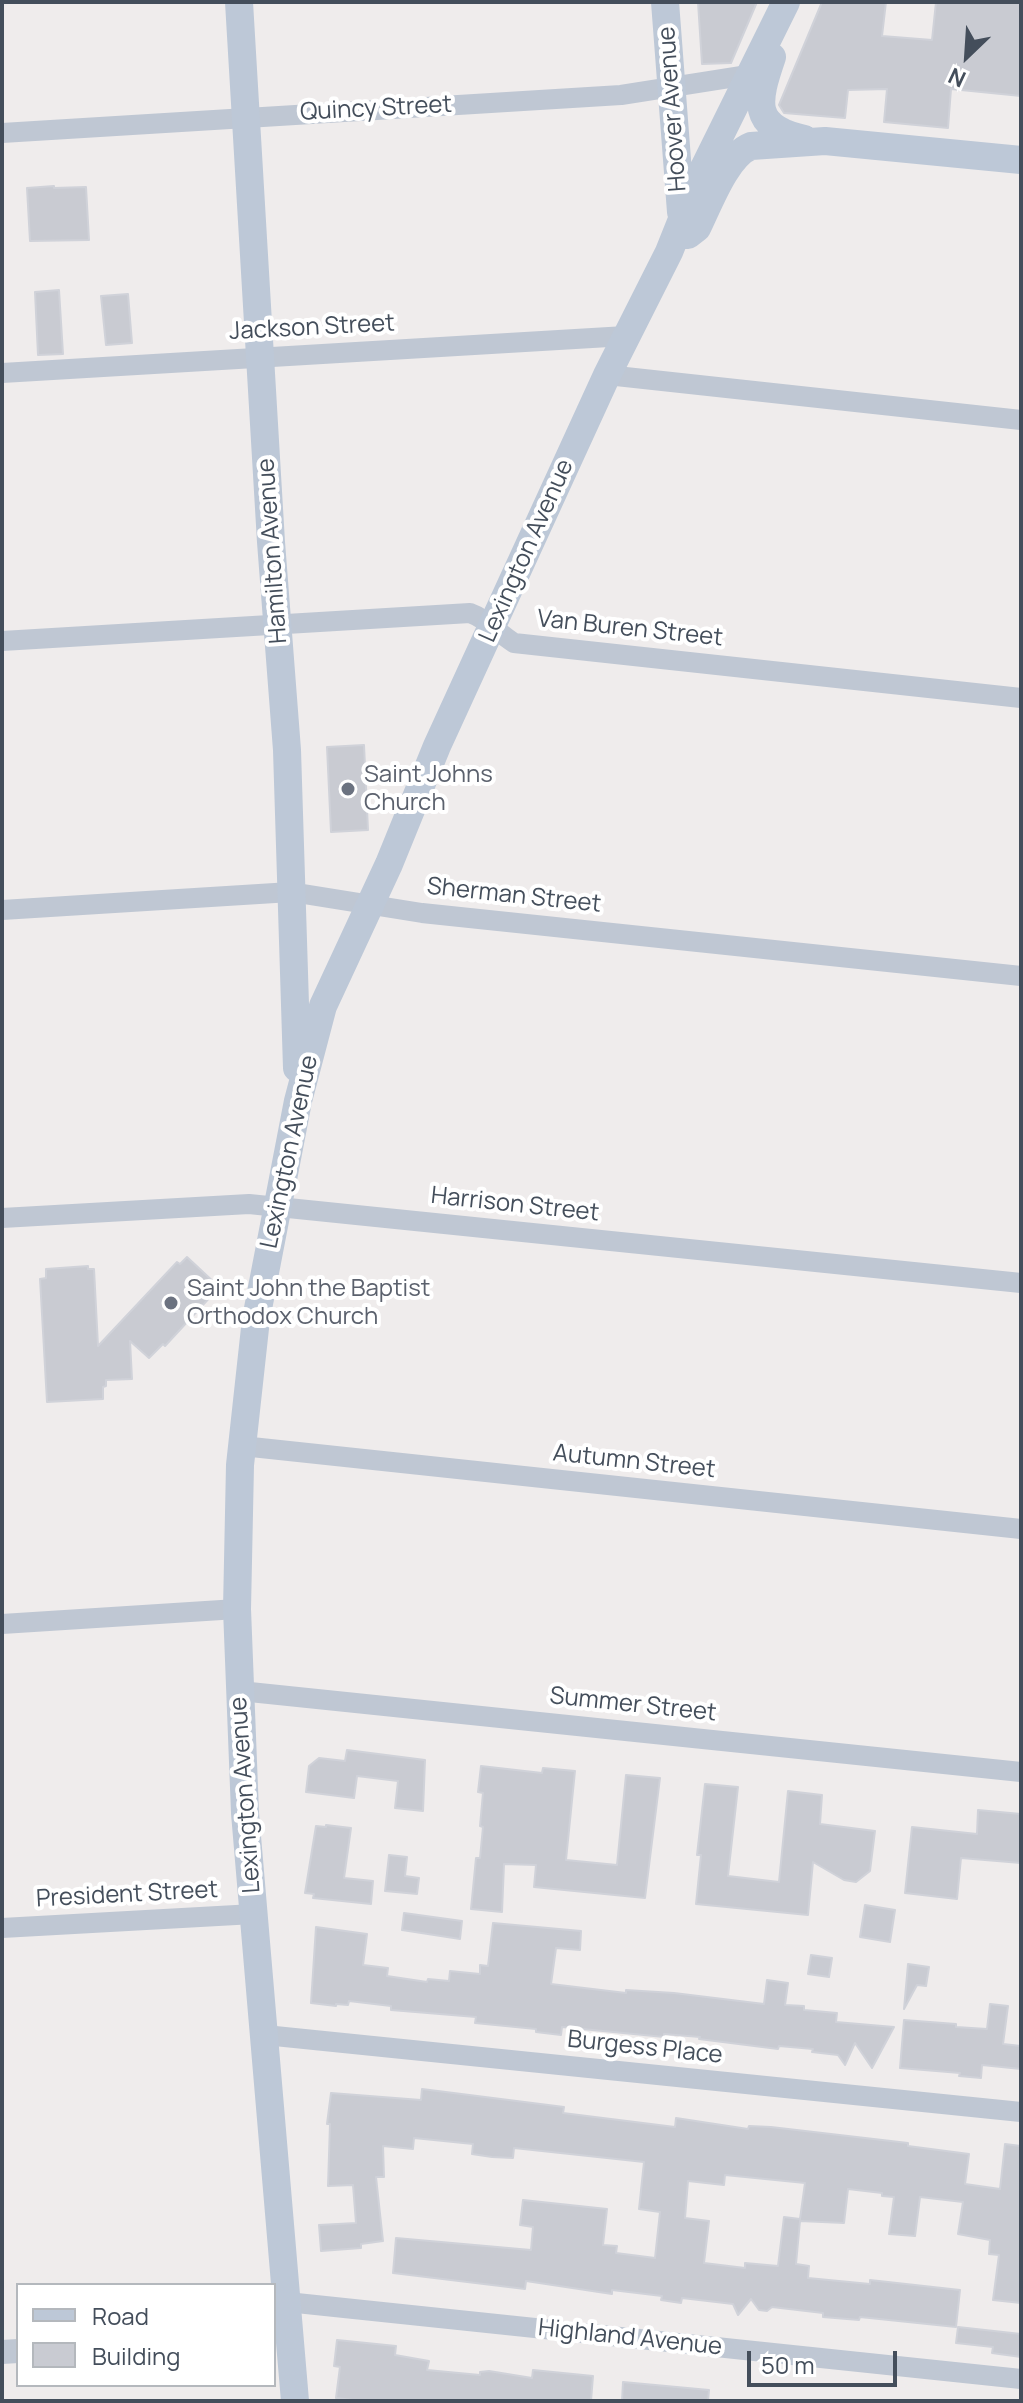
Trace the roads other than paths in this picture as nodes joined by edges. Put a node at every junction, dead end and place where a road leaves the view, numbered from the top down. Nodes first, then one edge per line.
1 (239, 2) edge
2 (665, 2) edge
3 (788, 2) edge
4 (748, 75) junction
5 (671, 88) junction
6 (247, 117) junction
7 (2, 133) edge
8 (825, 141) junction
9 (1021, 160) edge
10 (682, 217) junction
11 (669, 252) junction
12 (626, 336) junction
13 (261, 357) junction
14 (2, 373) edge
15 (607, 375) junction
16 (1021, 420) edge
17 (278, 624) junction
18 (492, 627) junction
19 (2, 641) edge
20 (1021, 698) edge
21 (291, 892) junction
22 (370, 903) junction
23 (2, 910) edge
24 (1021, 976) edge
25 (298, 1101) junction
26 (278, 1207) junction
27 (2, 1218) edge
28 (1021, 1283) edge
29 (242, 1446) junction
30 (1021, 1529) edge
31 (237, 1609) junction
32 (2, 1624) edge
33 (240, 1691) junction
34 (1021, 1772) edge
35 (254, 1914) junction
36 (2, 1928) edge
37 (265, 2035) junction
38 (1021, 2112) edge
39 (287, 2302) junction
40 (282, 2335) edge
41 (1021, 2379) edge
42 (295, 2401) edge

1 - 6 main road, Hamilton Avenue
2 - 5 main road, Hoover Avenue
3 - 4 main road, Lexington Avenue
3 - 8 main road
4 - 5 street, Quincy Street
4 - 10 main road, Lexington Avenue
5 - 6 street, Quincy Street
5 - 10 main road, Hoover Avenue
6 - 7 street, Quincy Street
6 - 13 main road, Hamilton Avenue
8 - 9 main road
8 - 11 main road
10 - 11 main road, Lexington Avenue
11 - 12 main road, Lexington Avenue
12 - 13 street, Jackson Street
12 - 15 main road, Lexington Avenue
13 - 14 street, Jackson Street
13 - 17 main road, Hamilton Avenue
15 - 16 street
15 - 18 main road, Lexington Avenue
17 - 18 street, Van Buren Street
17 - 19 street, Van Buren Street
17 - 21 main road, Hamilton Avenue
18 - 20 street, Van Buren Street
18 - 22 main road, Lexington Avenue
21 - 22 street, Sherman Street
21 - 23 street, Sherman Street
21 - 25 main road, Hamilton Avenue
22 - 24 street, Sherman Street
22 - 25 main road, Lexington Avenue
25 - 26 main road, Lexington Avenue
26 - 27 street, Harrison Street
26 - 28 street, Harrison Street
26 - 29 main road, Lexington Avenue
29 - 30 street, Autumn Street
29 - 31 main road, Lexington Avenue
31 - 32 street
31 - 33 main road, Lexington Avenue
33 - 34 street, Summer Street
33 - 35 main road, Lexington Avenue
35 - 36 street, President Street
35 - 37 main road, Lexington Avenue
37 - 38 street, Burgess Place
37 - 39 main road, Lexington Avenue
39 - 40 main road, Lexington Avenue
39 - 41 street, Highland Avenue
40 - 42 main road, Lexington Avenue

